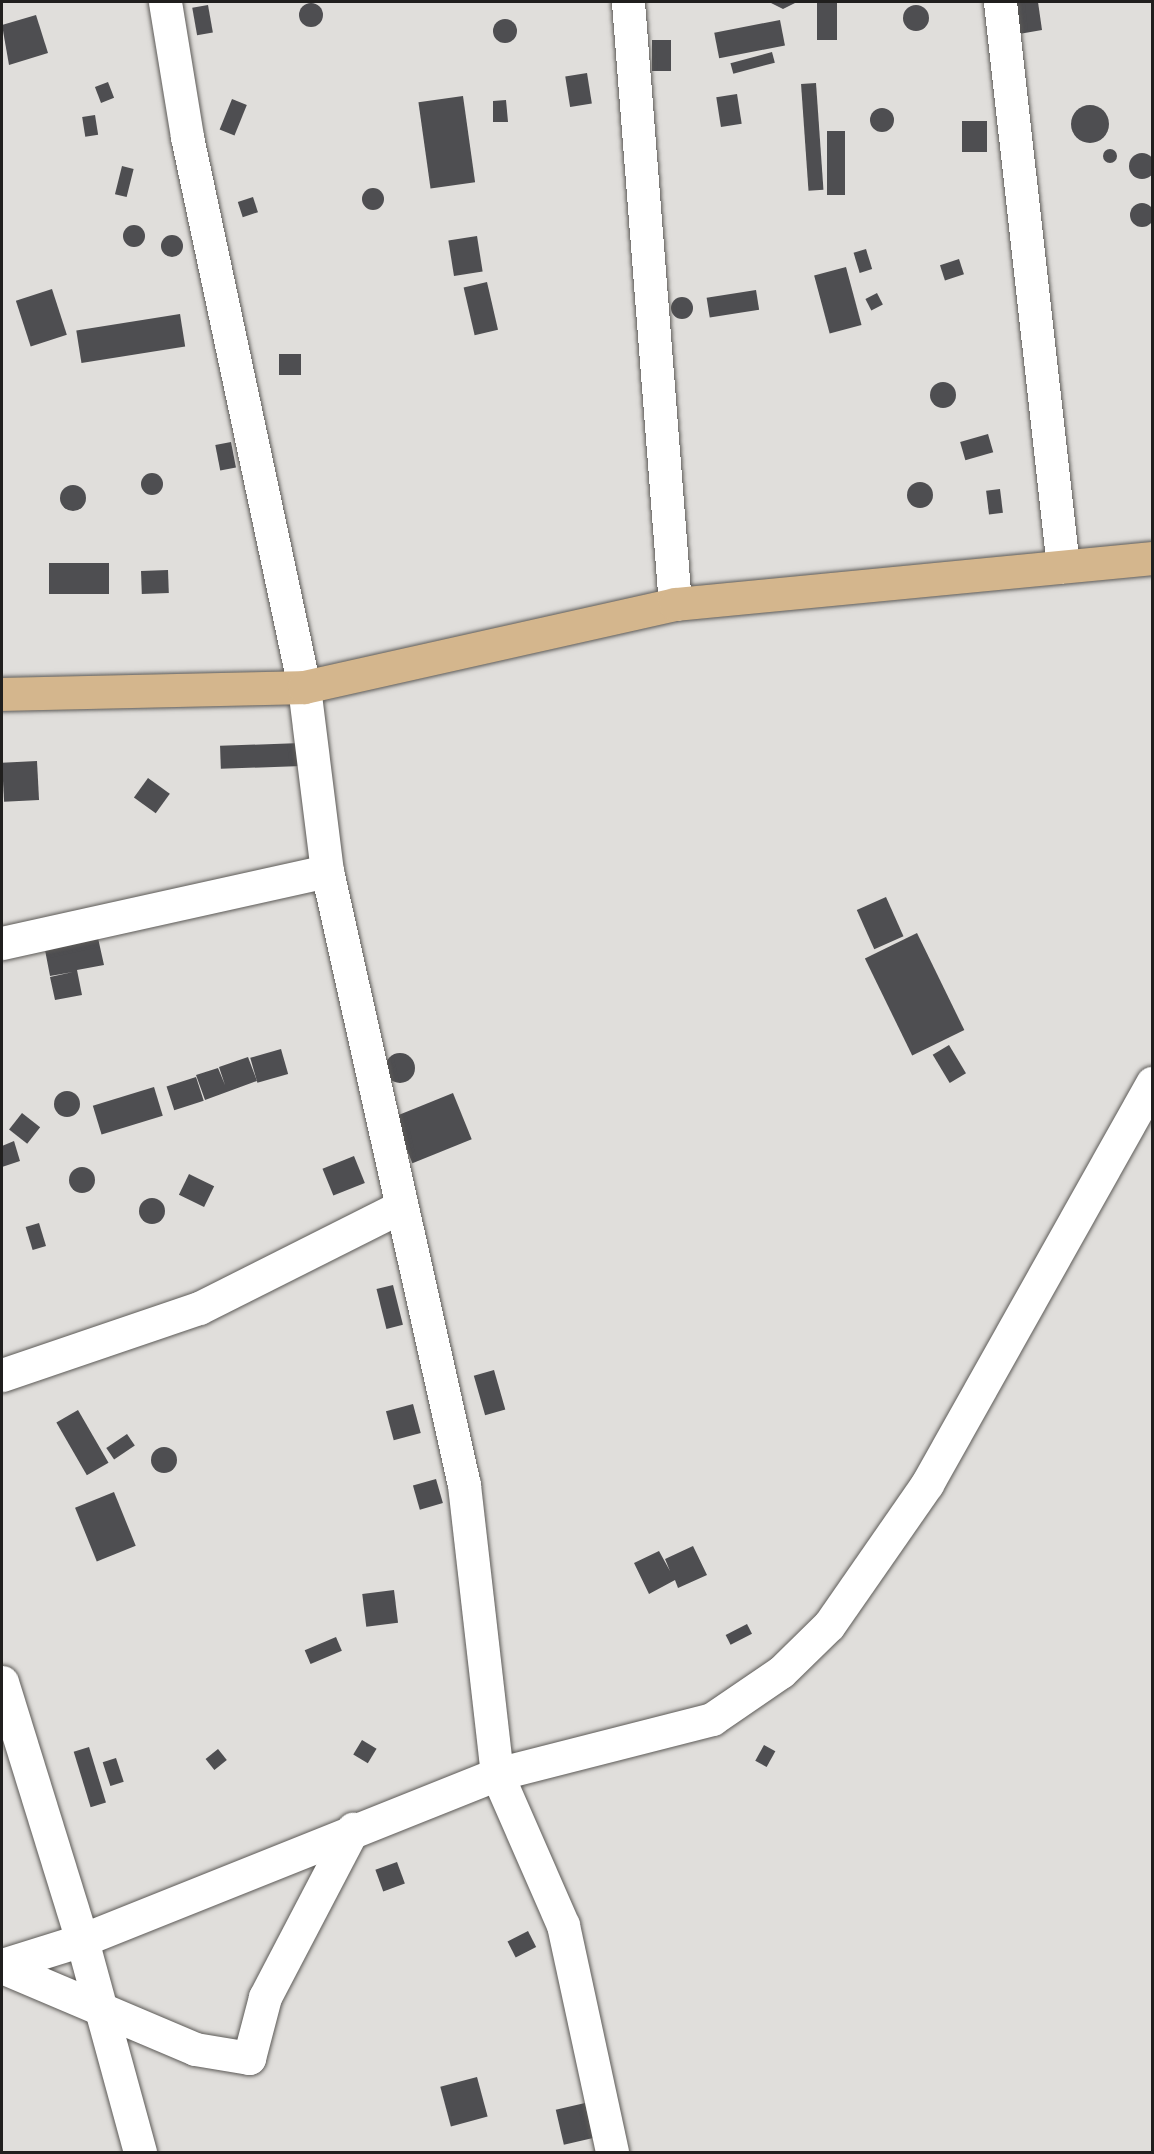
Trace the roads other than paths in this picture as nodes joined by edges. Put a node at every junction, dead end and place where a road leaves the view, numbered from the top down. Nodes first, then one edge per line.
1 (165, 2) edge
2 (628, 2) edge
3 (1000, 2) edge
4 (1152, 558) edge
5 (1063, 566) junction
6 (675, 604) junction
7 (304, 687) junction
8 (2, 694) edge
9 (327, 871) junction
10 (2, 942) edge
11 (1152, 1083) edge
12 (398, 1209) junction
13 (2, 1375) edge
14 (2, 1682) edge
15 (497, 1774) junction
16 (353, 1829) junction
17 (82, 1940) junction
18 (2, 1966) edge
19 (98, 2005) junction
20 (140, 2152) edge
21 (612, 2152) edge

1 - 7 street
2 - 6 street
3 - 5 street
4 - 5 main road
5 - 6 main road
6 - 7 main road
7 - 8 main road
7 - 9 street
9 - 10 street
9 - 12 street
11 - 15 street
12 - 13 street
12 - 15 street
14 - 17 street
15 - 16 street
15 - 21 street
16 - 17 street
16 - 19 street
17 - 18 street
17 - 19 street
18 - 19 street
19 - 20 street

